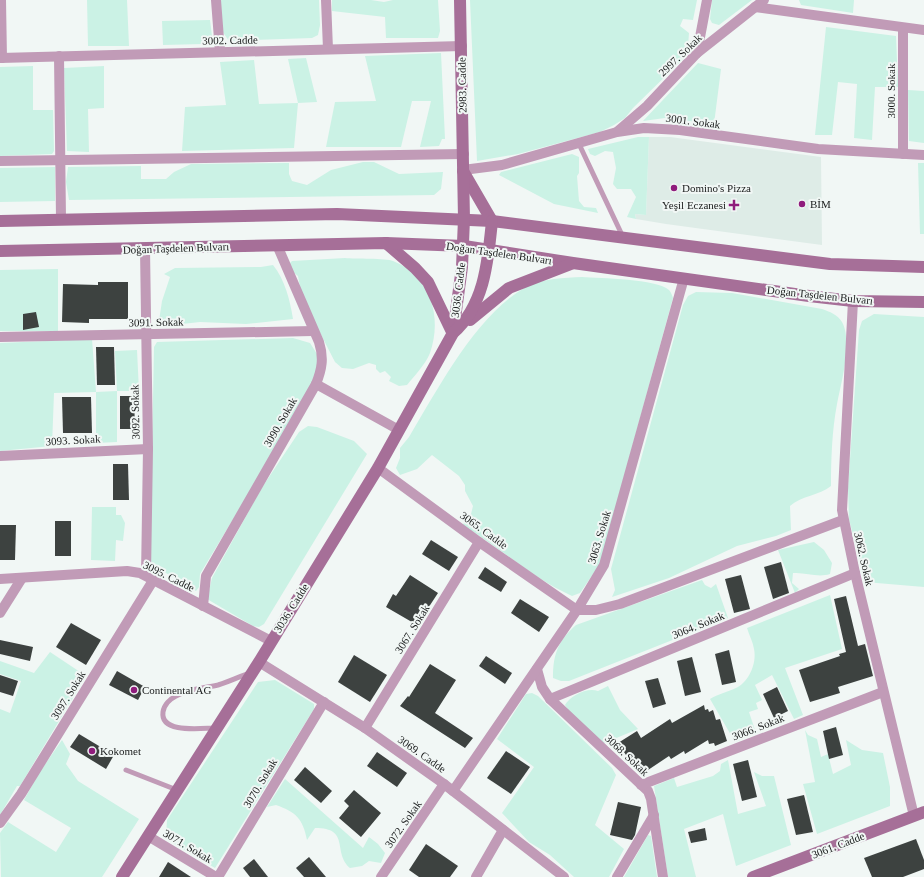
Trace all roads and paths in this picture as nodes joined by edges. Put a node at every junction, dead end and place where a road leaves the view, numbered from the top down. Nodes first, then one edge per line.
1 (1, 0) edge
2 (216, 0) edge
3 (326, 0) edge
4 (460, 0) edge
5 (707, 0) edge
6 (764, 0) edge
7 (755, 7) junction
8 (903, 28) junction
9 (924, 30) edge
10 (462, 46) junction
11 (328, 49) junction
12 (220, 52) junction
13 (697, 53) junction
14 (59, 56) junction
15 (1, 58) edge
16 (617, 132) junction
17 (579, 144) junction
18 (464, 154) junction
19 (903, 154) junction
20 (924, 155) edge
21 (60, 160) junction
22 (0, 161) edge
23 (463, 170) junction
24 (61, 219) junction
25 (464, 219) junction
26 (0, 221) edge
27 (492, 221) junction
28 (623, 238) junction
29 (386, 243) junction
30 (277, 245) junction
31 (464, 246) junction
32 (145, 249) junction
33 (489, 249) junction
34 (0, 251) edge
35 (573, 263) junction
36 (924, 267) edge
37 (684, 278) junction
38 (853, 301) junction
39 (924, 302) edge
40 (313, 331) junction
41 (453, 333) junction
42 (146, 334) junction
43 (0, 337) edge
44 (316, 384) junction
45 (399, 430) junction
46 (148, 449) junction
47 (0, 456) edge
48 (378, 468) junction
49 (843, 520) junction
50 (479, 542) junction
51 (855, 573) junction
52 (150, 577) junction
53 (22, 578) junction
54 (0, 579) edge
55 (203, 606) junction
56 (577, 610) junction
57 (0, 613) edge
58 (271, 641) junction
59 (255, 667) junction
60 (537, 669) junction
61 (883, 692) junction
62 (550, 699) junction
63 (324, 702) junction
64 (217, 728) junction
65 (365, 728) junction
66 (126, 770) dead end
67 (444, 784) junction
68 (641, 785) junction
69 (177, 790) junction
70 (453, 791) junction
71 (919, 814) edge
72 (654, 815) junction
73 (0, 823) edge
74 (503, 830) junction
75 (148, 836) junction
76 (122, 877) edge
77 (217, 877) edge
78 (381, 877) edge
79 (476, 877) edge
80 (564, 877) edge
81 (616, 877) edge
82 (663, 877) edge
83 (753, 877) edge

1 - 15 street
2 - 12 street
3 - 11 street
4 - 10 main road, 2983. Cadde
5 - 13 street
6 - 7 street, 2997. Sokak
7 - 8 street
7 - 13 street, 2997. Sokak
8 - 9 street
8 - 19 street, 3000. Sokak
10 - 11 street, 3002. Cadde
10 - 18 main road, 2983. Cadde
11 - 12 street, 3002. Cadde
12 - 14 street, 3002. Cadde
13 - 16 street, 2997. Sokak
14 - 15 street, 3002. Cadde
14 - 21 street
16 - 17 street, 3001. Sokak
16 - 19 street, 3001. Sokak
17 - 23 street, 3001. Sokak
17 - 28 lane
18 - 21 street
18 - 23 main road, 2983. Cadde
19 - 20 street, 3001. Sokak
21 - 22 street
21 - 24 street
23 - 25 main road, 2983. Cadde
23 - 27 main road
24 - 25 main road
24 - 26 main road
25 - 27 main road
25 - 31 main road, 3036. Cadde
27 - 28 main road
27 - 33 main road, 3036. Cadde
28 - 36 main road
29 - 30 main road, Doğan Taşdelen Bulvarı
29 - 31 main road, Doğan Taşdelen Bulvarı
29 - 41 main road
30 - 32 main road, Doğan Taşdelen Bulvarı
30 - 40 street, 3090. Sokak
31 - 33 main road, Doğan Taşdelen Bulvarı
31 - 41 main road, 3036. Cadde
32 - 34 main road, Doğan Taşdelen Bulvarı
32 - 42 street, 3092. Sokak
33 - 35 main road, Doğan Taşdelen Bulvarı
33 - 41 main road, 3036. Cadde
35 - 37 main road, Doğan Taşdelen Bulvarı
35 - 41 main road
37 - 38 main road, Doğan Taşdelen Bulvarı
37 - 56 street, 3063. Sokak
38 - 39 main road, Doğan Taşdelen Bulvarı
38 - 49 street, 3062. Sokak
40 - 42 street, 3091. Sokak
40 - 44 street, 3090. Sokak
41 - 45 main road, 3036. Cadde
42 - 43 street, 3091. Sokak
42 - 46 street, 3092. Sokak
44 - 45 street
44 - 55 street, 3090. Sokak
45 - 48 main road, 3036. Cadde
46 - 47 street, 3093. Sokak
46 - 52 street, 3092. Sokak
48 - 50 street, 3065. Cadde
48 - 58 main road, 3036. Cadde
49 - 51 street, 3062. Sokak
49 - 56 street
50 - 56 street, 3065. Cadde
50 - 65 street, 3067. Sokak
51 - 61 street, 3062. Sokak
51 - 62 street, 3064. Sokak
52 - 53 street, 3095. Cadde
52 - 55 street, 3095. Cadde
52 - 73 street, 3097. Sokak
53 - 54 street, 3095. Cadde
53 - 57 street
55 - 58 street, 3095. Cadde
56 - 60 street, 3063. Sokak
58 - 59 main road, 3036. Cadde
59 - 63 street, 3069. Cadde
59 - 64 main road, 3036. Cadde
59 - 64 lane
60 - 62 street, 3068. Sokak
60 - 70 street, 3063. Sokak
61 - 68 street, 3066. Sokak
61 - 71 street, 3062. Sokak
62 - 68 street, 3068. Sokak
63 - 65 street, 3069. Cadde
63 - 77 street, 3070. Sokak
64 - 69 main road, 3036. Cadde
65 - 67 street, 3069. Cadde
66 - 69 lane
67 - 70 street, 3069. Cadde
67 - 78 street, 3072. Sokak
68 - 72 street, 3068. Sokak
69 - 75 main road, 3036. Cadde
70 - 74 street, 3069. Cadde
71 - 83 main road, 3061. Cadde
72 - 81 street
72 - 82 street, 3068. Sokak
74 - 79 street
74 - 80 street, 3069. Cadde
75 - 76 main road, 3036. Cadde
75 - 77 street, 3071. Sokak

